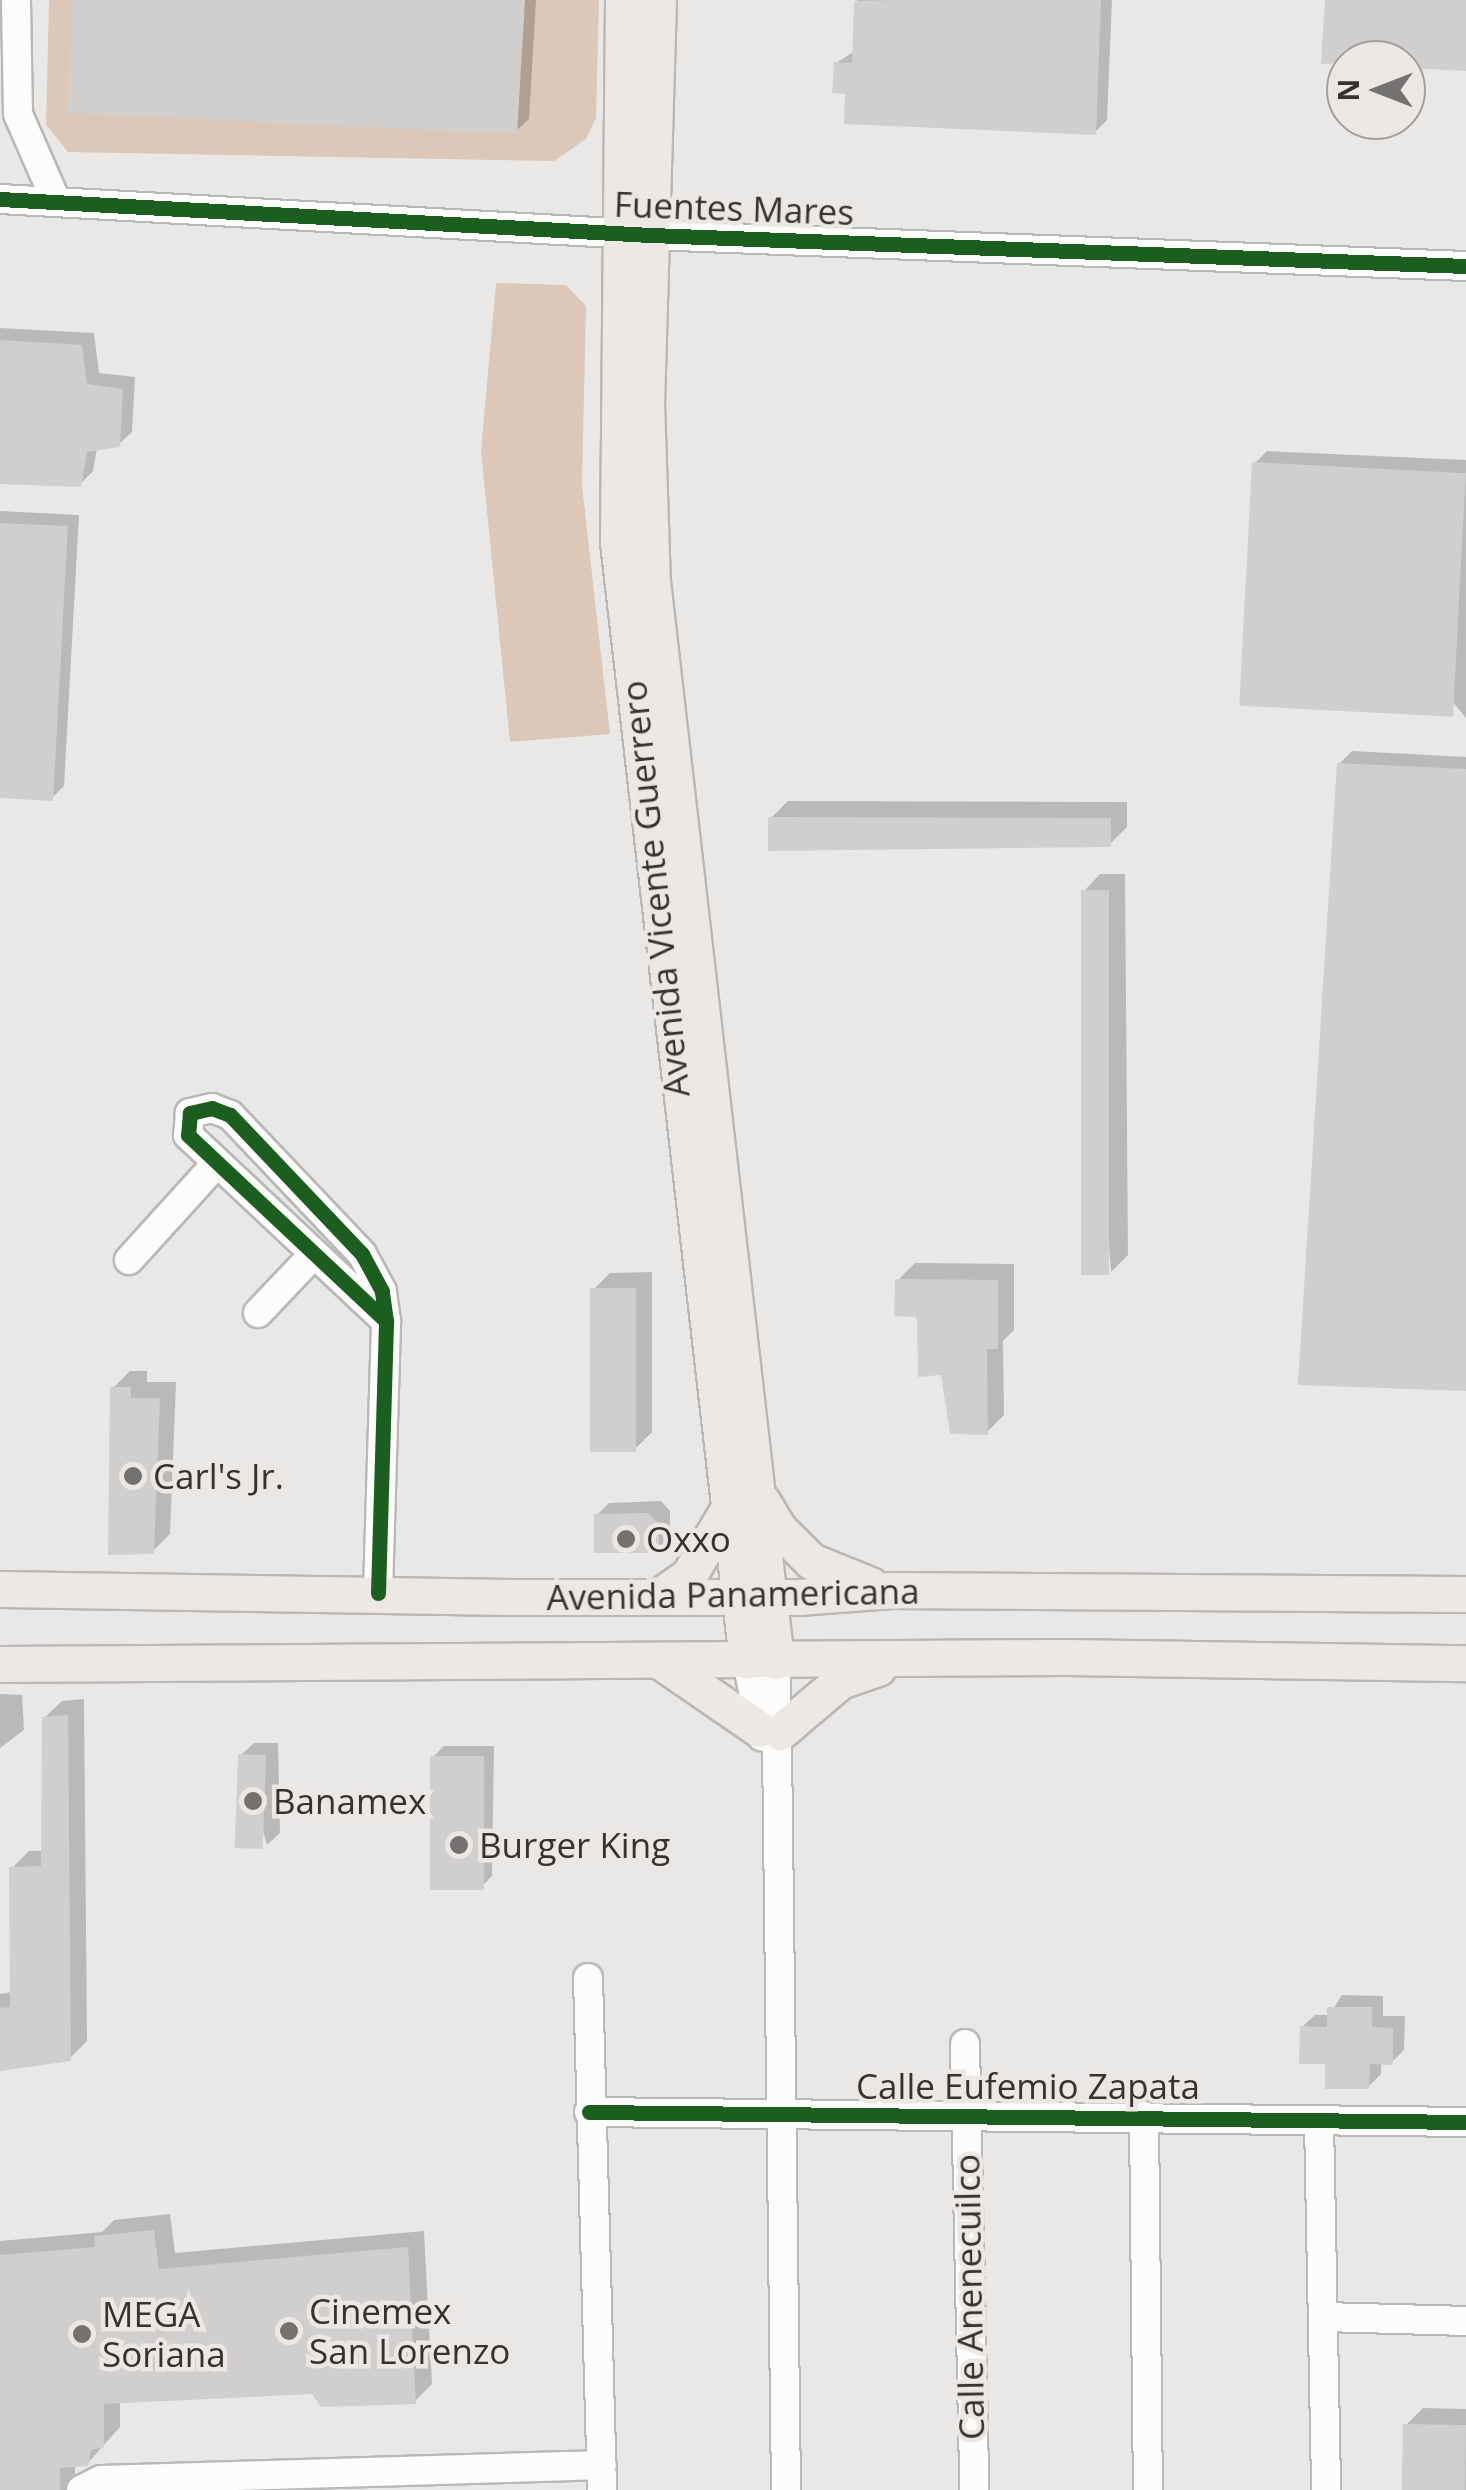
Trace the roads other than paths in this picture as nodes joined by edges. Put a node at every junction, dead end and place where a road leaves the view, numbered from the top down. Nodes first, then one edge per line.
1 (16, 0) edge
2 (623, 0) edge
3 (658, 0) edge
4 (0, 199) edge
5 (56, 201) junction
6 (634, 234) junction
7 (1466, 266) edge
8 (216, 1164) junction
9 (314, 1254) junction
10 (129, 1260) dead end
11 (258, 1313) dead end
12 (386, 1321) junction
13 (742, 1502) junction
14 (0, 1589) edge
15 (890, 1590) junction
16 (378, 1593) junction
17 (1466, 1594) edge
18 (658, 1597) junction
19 (753, 1597) junction
20 (658, 1660) junction
21 (899, 1660) junction
22 (761, 1661) junction
23 (1466, 1663) edge
24 (0, 1664) edge
25 (769, 1730) junction
26 (588, 1978) dead end
27 (965, 2044) dead end
28 (589, 2112) junction
29 (965, 2114) junction
30 (779, 2115) junction
31 (1144, 2116) junction
32 (1319, 2120) junction
33 (1466, 2122) edge
34 (1324, 2317) junction
35 (1466, 2320) edge
36 (602, 2478) edge
37 (423, 2482) edge
38 (91, 2485) edge
39 (786, 2490) edge
40 (974, 2490) edge
41 (1148, 2490) edge
42 (1326, 2490) edge

1 - 5 street
2 - 6 main road, Avenida Vicente Guerrero
3 - 6 main road, Avenida Vicente Guerrero
4 - 5 street, Fuentes Mares
5 - 6 street, Fuentes Mares
6 - 7 street, Fuentes Mares
6 - 13 main road, Avenida Vicente Guerrero
8 - 9 street
8 - 10 street
8 - 12 street
9 - 11 street
9 - 12 street
12 - 16 street
13 - 15 main road
13 - 18 main road
13 - 19 main road, Avenida Vicente Guerrero
14 - 16 main road, Avenida Panamericana
15 - 17 main road, Avenida Panamericana
15 - 19 main road, Avenida Panamericana
16 - 18 main road, Avenida Panamericana
18 - 19 main road, Avenida Panamericana
19 - 22 main road, Avenida Vicente Guerrero
20 - 22 main road, Avenida Panamericana
20 - 24 main road, Avenida Panamericana
20 - 25 main road
21 - 22 main road, Avenida Panamericana
21 - 23 main road, Avenida Panamericana
21 - 25 main road
22 - 25 street, Avenida Vicente Guerrero
25 - 30 street, Avenida Vicente Guerrero
26 - 28 street
27 - 29 street, Calle Anenecuilco
28 - 30 street, Calle Eufemio Zapata
28 - 36 street
29 - 30 street, Calle Eufemio Zapata
29 - 31 street, Calle Eufemio Zapata
29 - 40 street, Calle Anenecuilco
30 - 39 street, Avenida Vicente Guerrero
31 - 32 street, Calle Eufemio Zapata
31 - 41 street
32 - 33 street, Calle Eufemio Zapata
32 - 34 street
34 - 35 street
34 - 42 street
36 - 37 street
37 - 38 street

